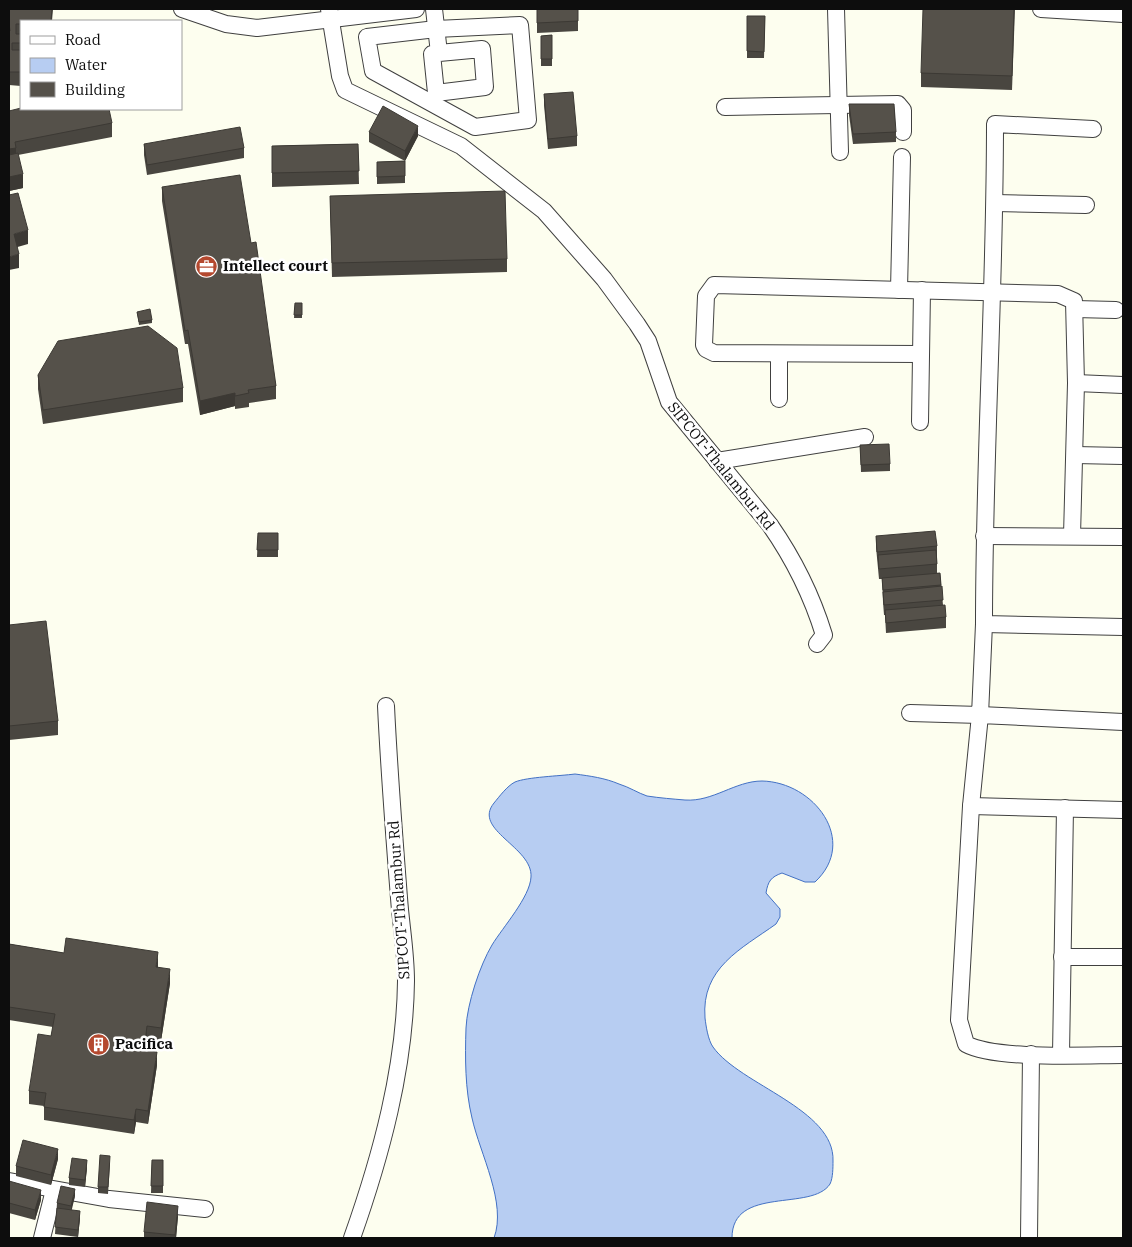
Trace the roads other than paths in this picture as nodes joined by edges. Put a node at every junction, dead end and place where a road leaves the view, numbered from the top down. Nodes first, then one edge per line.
1 (182, 9) edge
2 (416, 9) edge
3 (434, 9) edge
4 (836, 9) edge
5 (1041, 9) edge
6 (329, 14) edge
7 (1123, 14) edge
8 (436, 29) junction
9 (439, 53) dead end
10 (839, 105) junction
11 (726, 107) dead end
12 (1093, 129) dead end
13 (903, 132) dead end
14 (840, 152) dead end
15 (902, 157) dead end
16 (995, 203) junction
17 (1086, 205) dead end
18 (898, 290) junction
19 (922, 290) junction
20 (991, 292) junction
21 (1075, 309) junction
22 (1116, 310) dead end
23 (779, 354) junction
24 (920, 354) junction
25 (1076, 383) junction
26 (1123, 385) edge
27 (779, 399) dead end
28 (920, 422) dead end
29 (865, 438) dead end
30 (1074, 455) junction
31 (1123, 456) edge
32 (717, 461) junction
33 (984, 536) junction
34 (1072, 536) junction
35 (1123, 537) edge
36 (984, 624) junction
37 (1123, 627) edge
38 (817, 644) dead end
39 (386, 706) dead end
40 (910, 713) dead end
41 (980, 715) junction
42 (1123, 722) edge
43 (971, 806) junction
44 (1065, 808) junction
45 (1123, 810) edge
46 (1062, 956) junction
47 (1123, 957) edge
48 (1031, 1054) junction
49 (1061, 1055) junction
50 (1123, 1055) edge
51 (9, 1181) edge
52 (54, 1190) junction
53 (205, 1209) dead end
54 (42, 1238) edge
55 (352, 1238) edge
56 (1029, 1238) edge

1 - 6 street
2 - 6 street
3 - 8 street
4 - 10 street
5 - 7 street
6 - 32 street, SIPCOT-Thalambur Rd
8 - 8 street
8 - 9 street
10 - 11 street
10 - 13 street
10 - 14 street
12 - 16 street
15 - 18 street
16 - 17 street
16 - 20 street
18 - 19 street
18 - 23 street
19 - 20 street
19 - 24 street
20 - 21 street
20 - 33 street
21 - 22 street
21 - 25 street
23 - 24 street
23 - 27 street
24 - 28 street
25 - 26 street
25 - 30 street
29 - 32 street
30 - 31 street
30 - 34 street
32 - 38 street, SIPCOT-Thalambur Rd
33 - 34 street
33 - 36 street
34 - 35 street
36 - 37 street
36 - 41 street
39 - 55 street, SIPCOT-Thalambur Rd
40 - 41 street
41 - 42 street
41 - 43 street
43 - 44 street
43 - 48 street
44 - 45 street
44 - 46 street
46 - 47 street
46 - 49 street
48 - 49 street
48 - 56 street
49 - 50 street
51 - 52 street
52 - 53 street
52 - 54 street

